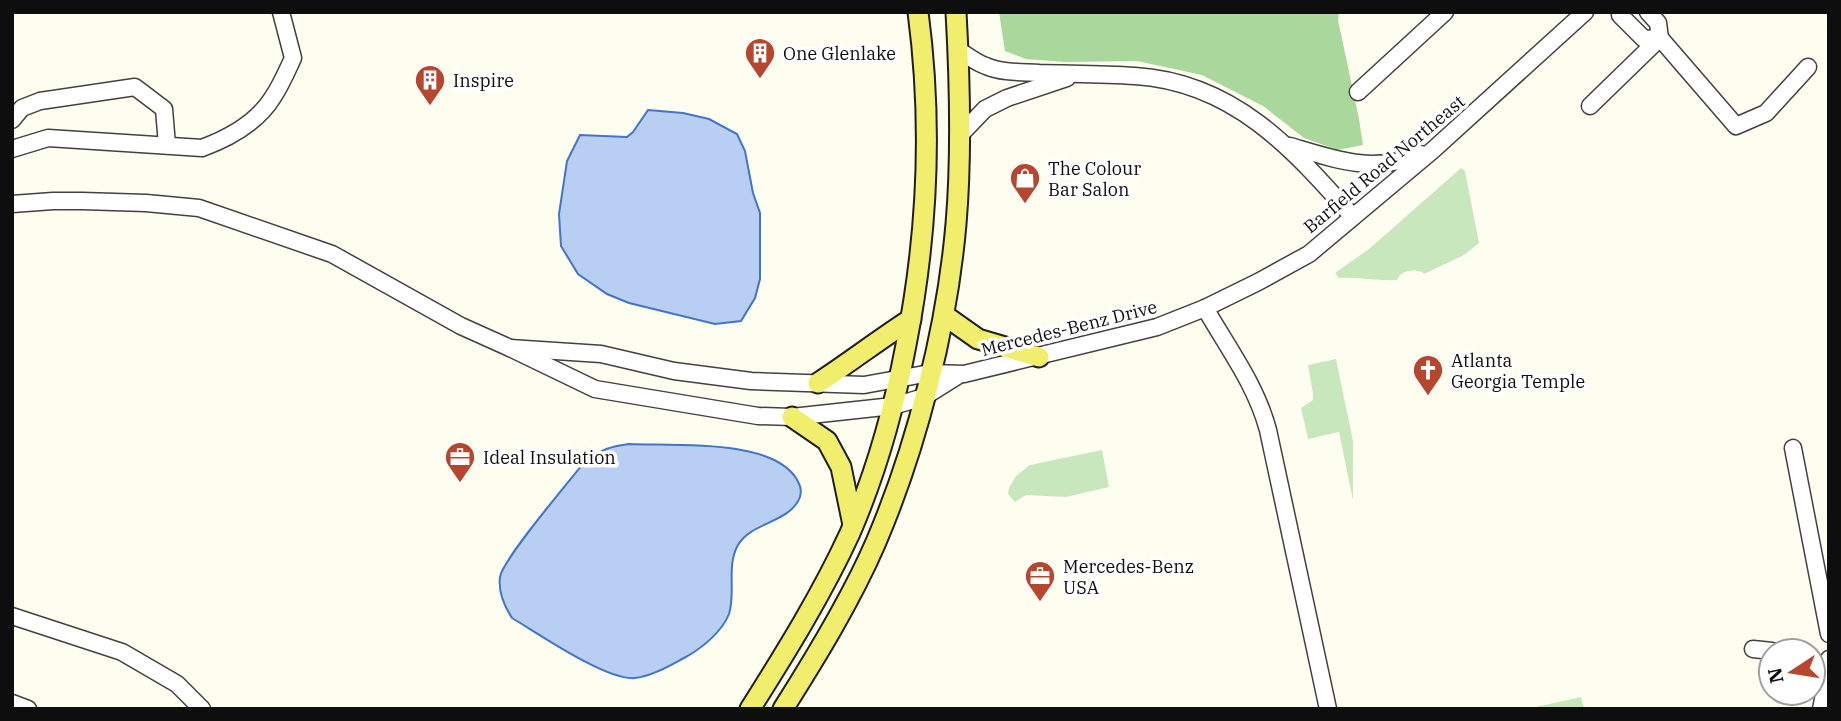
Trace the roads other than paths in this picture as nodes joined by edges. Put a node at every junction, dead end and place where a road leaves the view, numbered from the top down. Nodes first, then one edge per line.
1 (281, 12) edge
2 (918, 12) edge
3 (956, 12) edge
4 (1445, 12) edge
5 (1585, 12) edge
6 (1620, 12) edge
7 (1648, 12) edge
8 (1660, 38) junction
9 (958, 50) junction
10 (1808, 66) dead end
11 (1079, 74) junction
12 (1358, 92) dead end
13 (1590, 106) dead end
14 (12, 120) edge
15 (960, 135) junction
16 (1285, 144) junction
17 (167, 145) junction
18 (12, 149) edge
19 (1433, 150) junction
20 (12, 204) edge
21 (1353, 217) junction
22 (1205, 309) junction
23 (944, 315) junction
24 (1188, 315) joint
25 (911, 319) junction
26 (510, 348) junction
27 (1039, 357) junction
28 (930, 373) junction
29 (959, 375) junction
30 (900, 380) junction
31 (818, 383) junction
32 (924, 397) junction
33 (893, 406) junction
34 (793, 417) junction
35 (1793, 448) dead end
36 (853, 525) junction
37 (12, 616) edge
38 (1829, 634) edge
39 (1753, 649) dead end
40 (1757, 649) edge
41 (1829, 659) edge
42 (12, 703) edge
43 (28, 709) edge
44 (202, 709) edge
45 (750, 709) edge
46 (783, 709) edge
47 (1328, 709) edge
48 (1821, 709) edge

1 - 17 street
2 - 25 main road
3 - 9 main road
4 - 12 street
5 - 19 street, Barfield Road Northeast
6 - 8 street
7 - 8 street
8 - 10 street
8 - 13 street
9 - 11 street
9 - 15 main road
11 - 15 street
11 - 16 street
14 - 17 street
15 - 23 main road
16 - 19 street
16 - 21 street
17 - 18 street
19 - 21 street, Barfield Road Northeast
20 - 26 street, Mercedes-Benz Drive
21 - 22 street, Barfield Road Northeast
22 - 24 street, Barfield Road Northeast
22 - 47 street
23 - 27 main road
23 - 28 main road
24 - 27 street, Mercedes-Benz Drive
25 - 30 main road
25 - 31 main road
26 - 31 street, Mercedes-Benz Drive
26 - 34 street, Mercedes-Benz Drive
27 - 29 street, Mercedes-Benz Drive
28 - 29 street, Mercedes-Benz Drive
28 - 30 street, Mercedes-Benz Drive
28 - 32 main road
29 - 32 street, Mercedes-Benz Drive
30 - 31 street, Mercedes-Benz Drive
30 - 33 main road
32 - 33 street, Mercedes-Benz Drive
32 - 46 main road
33 - 34 street, Mercedes-Benz Drive
33 - 36 main road
34 - 36 main road
35 - 38 street
36 - 45 main road
37 - 44 street
39 - 40 street
41 - 48 street
42 - 43 street

